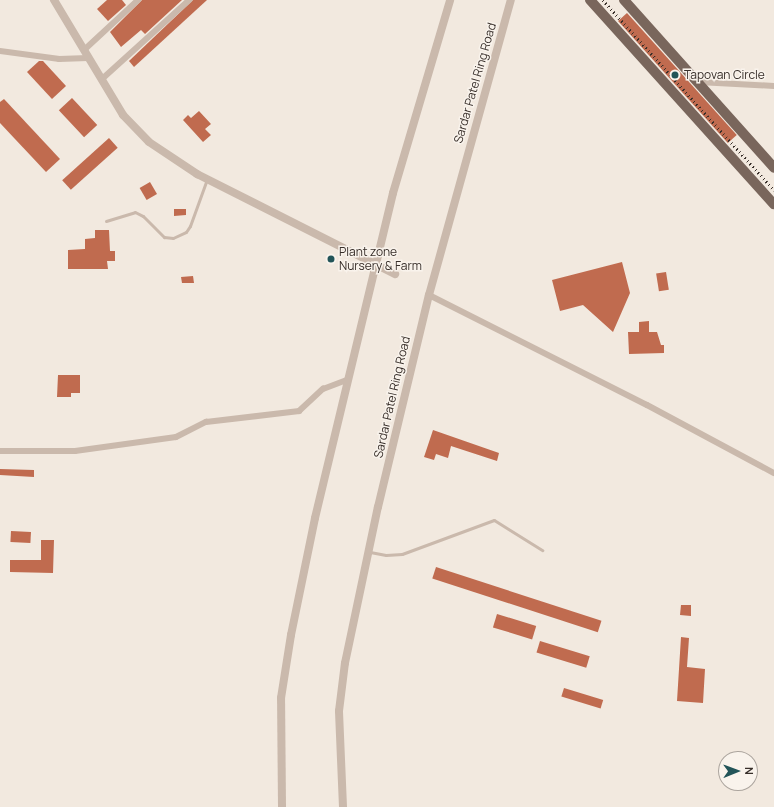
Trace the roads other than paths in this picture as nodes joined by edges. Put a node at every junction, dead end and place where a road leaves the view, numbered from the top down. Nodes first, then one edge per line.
1 (54, 0) edge
2 (138, 0) edge
3 (189, 0) edge
4 (450, 0) edge
5 (511, 0) edge
6 (590, 0) edge
7 (624, 0) edge
8 (0, 51) edge
9 (86, 54) junction
10 (102, 79) junction
11 (696, 81) junction
12 (774, 86) edge
13 (774, 168) edge
14 (206, 179) junction
15 (774, 204) edge
16 (106, 221) dead end
17 (375, 264) junction
18 (395, 274) dead end
19 (429, 296) junction
20 (347, 380) junction
21 (0, 451) edge
22 (774, 473) edge
23 (542, 550) dead end
24 (369, 551) junction
25 (282, 807) edge
26 (344, 807) edge

1 - 9 street
2 - 9 street
3 - 10 street
4 - 17 street
5 - 19 street, Sardar Patel Ring Road
6 - 15 main road
7 - 11 main road
8 - 9 street
9 - 10 street
10 - 14 street
11 - 12 street
11 - 13 main road
14 - 16 lane
14 - 17 street
17 - 18 street
17 - 20 street
19 - 22 street
19 - 24 street, Sardar Patel Ring Road
20 - 21 street
20 - 25 street
23 - 24 lane
24 - 26 street, Sardar Patel Ring Road

